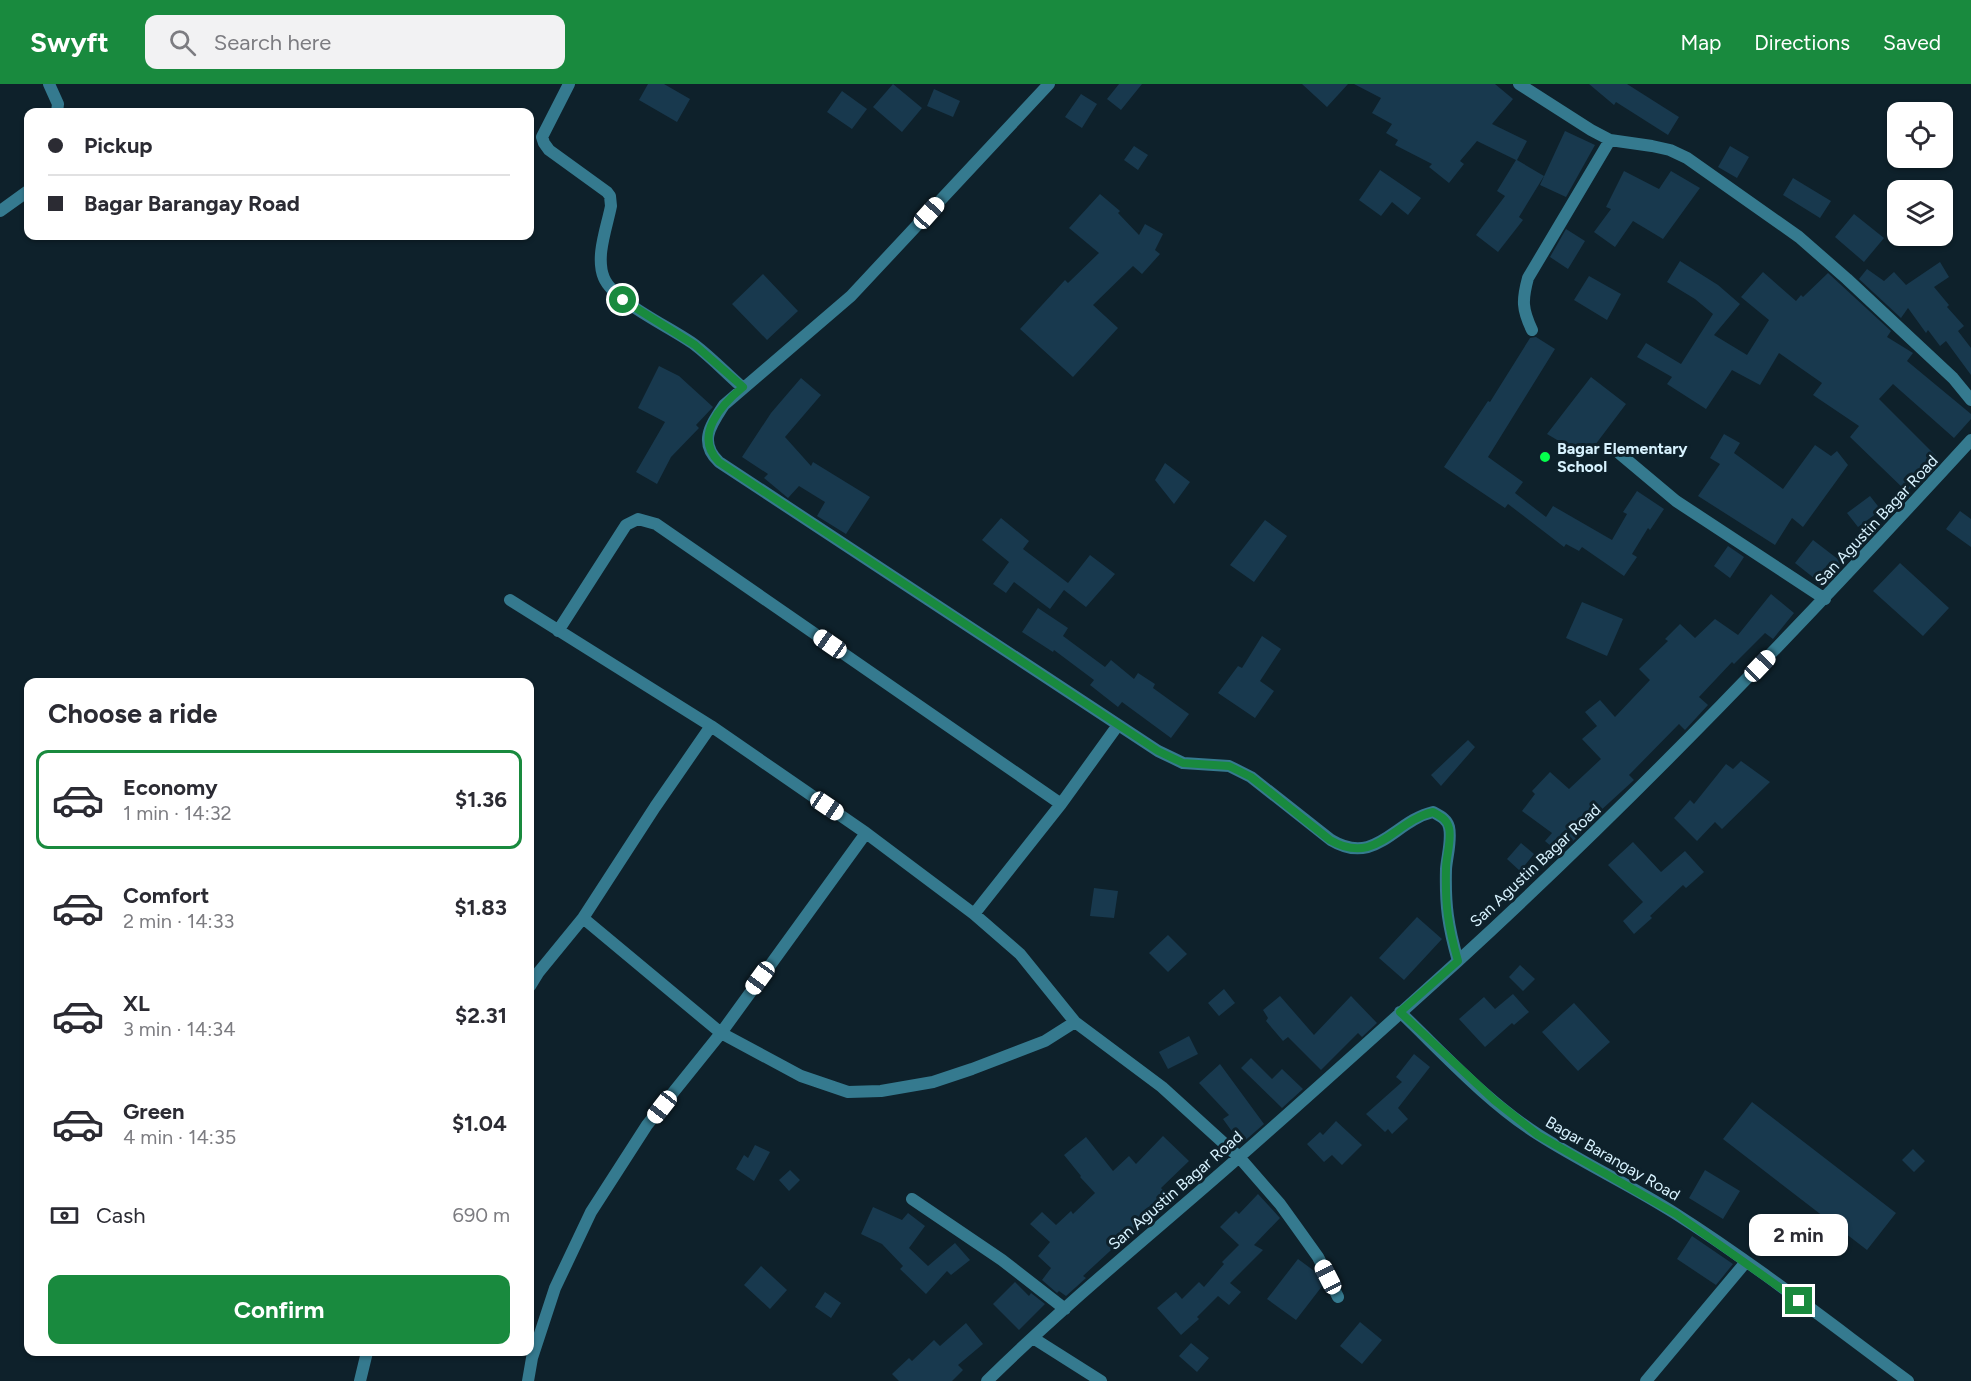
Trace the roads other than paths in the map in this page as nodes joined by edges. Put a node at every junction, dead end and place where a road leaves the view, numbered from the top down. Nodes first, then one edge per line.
1 (50, 84) edge
2 (569, 84) edge
3 (1049, 84) edge
4 (1520, 84) edge
5 (58, 108) edge
6 (1610, 140) junction
7 (24, 194) edge
8 (0, 211) edge
9 (1532, 330) dead end
10 (743, 387) junction
11 (1971, 400) edge
12 (1971, 440) edge
13 (1620, 454) dead end
14 (1825, 599) junction
15 (510, 600) dead end
16 (558, 631) junction
17 (1118, 725) junction
18 (711, 726) junction
19 (1061, 804) junction
20 (866, 833) junction
21 (974, 914) junction
22 (583, 918) junction
23 (1458, 961) junction
24 (534, 980) edge
25 (1400, 1012) junction
26 (1075, 1022) junction
27 (721, 1033) junction
28 (1239, 1157) junction
29 (912, 1199) dead end
30 (1745, 1263) junction
31 (1338, 1297) dead end
32 (1065, 1309) junction
33 (1033, 1338) junction
34 (534, 1352) edge
35 (366, 1356) edge
36 (533, 1356) edge
37 (360, 1381) edge
38 (528, 1381) edge
39 (987, 1381) edge
40 (1101, 1381) edge
41 (1646, 1381) edge
42 (1908, 1381) edge

1 - 5 street
2 - 10 street
3 - 10 street
4 - 6 street
6 - 9 street
6 - 11 street
7 - 8 street
10 - 17 street
12 - 14 street, San Agustin Bagar Road
13 - 14 street
14 - 23 street, San Agustin Bagar Road
15 - 16 street
16 - 18 street
16 - 19 street
17 - 19 street
17 - 23 street
18 - 20 street
18 - 22 street
19 - 21 street
20 - 21 street
20 - 27 street
21 - 26 street
22 - 24 street
22 - 27 street
23 - 25 street, San Agustin Bagar Road
25 - 28 street, San Agustin Bagar Road
25 - 30 street, Bagar Barangay Road
26 - 27 street
26 - 28 street
27 - 34 street
28 - 31 street
28 - 32 street, San Agustin Bagar Road
29 - 32 street
30 - 41 street
30 - 42 street, Bagar Barangay Road
32 - 33 street, San Agustin Bagar Road
33 - 39 street, San Agustin Bagar Road
33 - 40 street
35 - 37 street
36 - 38 street

